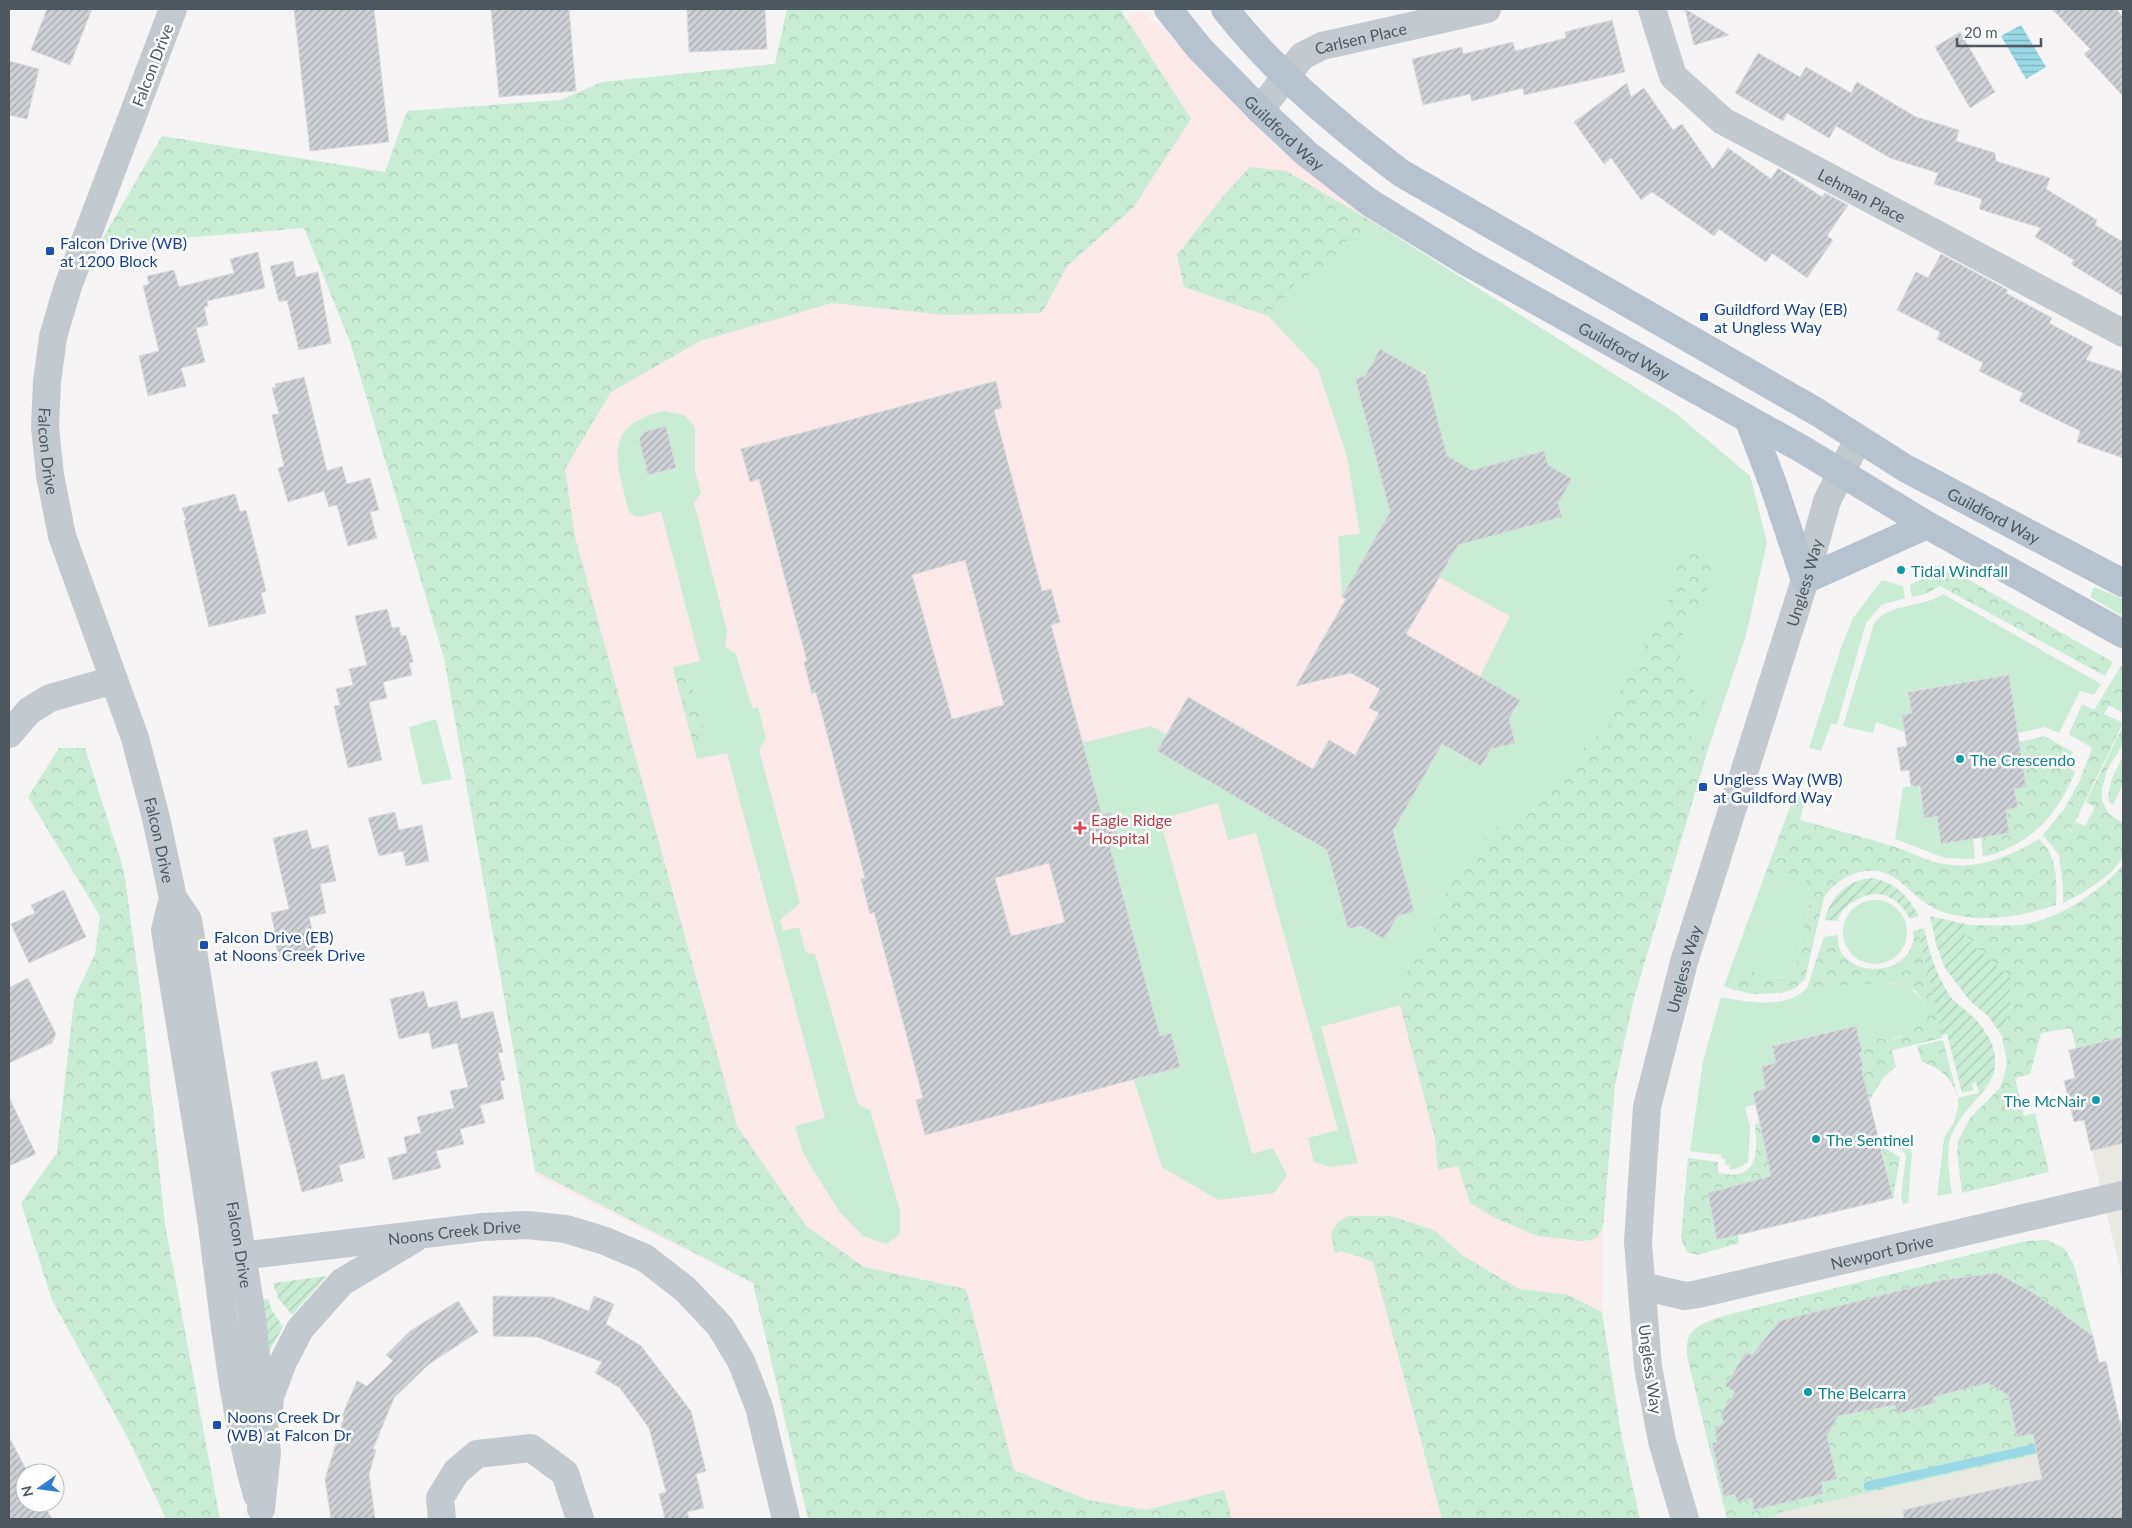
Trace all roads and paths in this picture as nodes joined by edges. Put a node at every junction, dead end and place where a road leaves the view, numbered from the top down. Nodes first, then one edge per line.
1 (173, 9) edge
2 (1168, 9) edge
3 (1225, 9) edge
4 (1487, 9) edge
5 (1652, 9) edge
6 (1286, 76) junction
7 (1260, 110) junction
8 (2123, 333) edge
9 (1749, 421) junction
10 (1858, 439) junction
11 (1841, 473) junction
12 (1927, 525) junction
13 (1806, 580) junction
14 (2123, 583) edge
15 (2123, 634) edge
16 (114, 680) junction
17 (9, 734) edge
18 (172, 898) junction
19 (2123, 1194) edge
20 (422, 1234) junction
21 (243, 1257) junction
22 (216, 1259) junction
23 (1642, 1286) junction
24 (267, 1452) junction
25 (262, 1514) edge
26 (442, 1519) edge
27 (580, 1519) edge
28 (786, 1519) edge
29 (1685, 1519) edge

1 - 16 street, Falcon Drive
2 - 7 main road, Guildford Way
3 - 6 main road, Guildford Way
4 - 6 street, Carlsen Place
5 - 8 street, Lehman Place
6 - 7 street, Carlsen Place
6 - 10 main road, Guildford Way
7 - 9 main road, Guildford Way
9 - 11 main road, Guildford Way
9 - 13 main road
10 - 11 street, Ungless Way
10 - 14 main road, Guildford Way
11 - 12 main road, Guildford Way
11 - 13 street, Ungless Way
12 - 13 main road
12 - 15 main road, Guildford Way
13 - 23 street, Ungless Way
16 - 17 street
16 - 18 street, Falcon Drive
18 - 21 street, Falcon Drive
18 - 22 street, Falcon Drive
19 - 23 street, Newport Drive
20 - 21 street, Noons Creek Drive
20 - 24 street
20 - 28 street, Noons Creek Drive
21 - 22 street, Noons Creek Drive
21 - 24 street, Falcon Drive
22 - 25 street
23 - 29 street, Ungless Way
24 - 25 street, Falcon Drive
26 - 27 street

